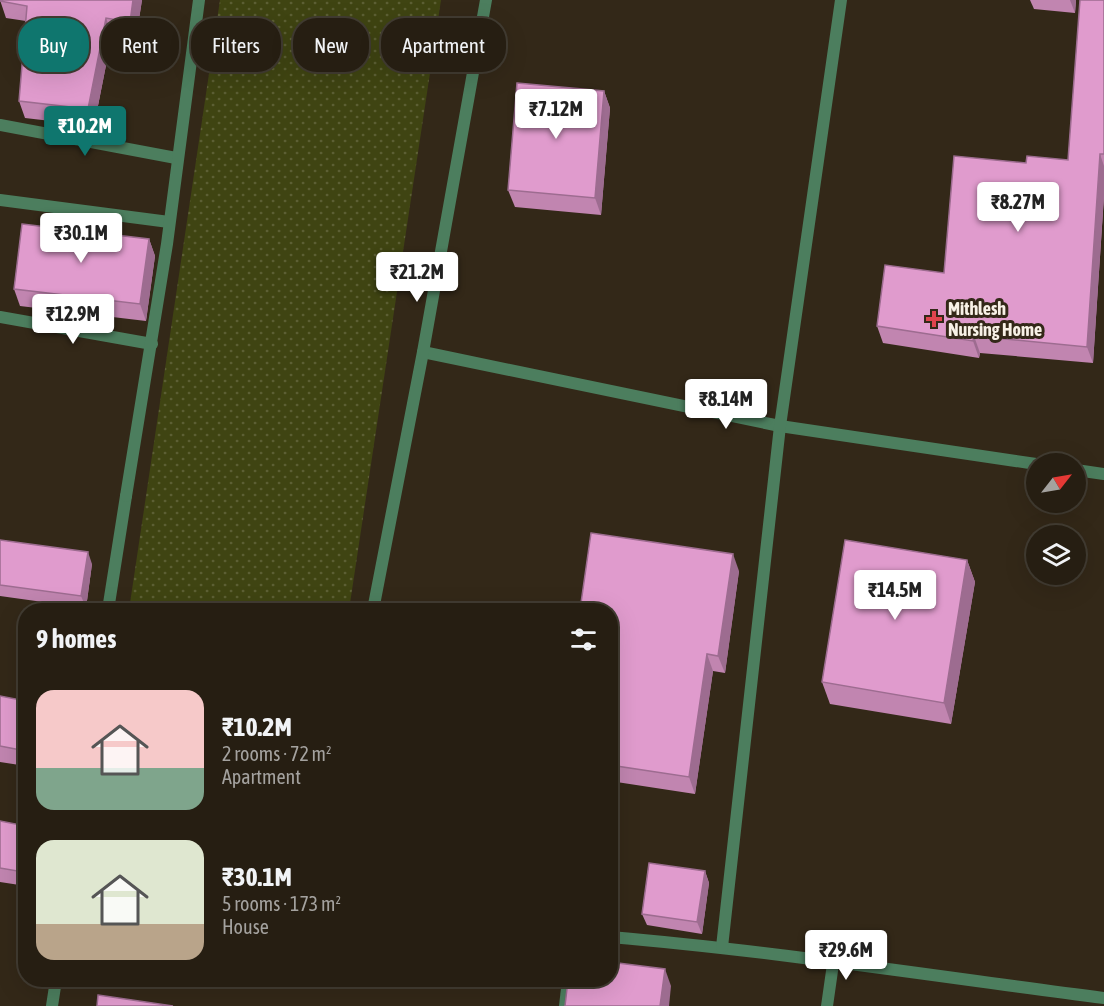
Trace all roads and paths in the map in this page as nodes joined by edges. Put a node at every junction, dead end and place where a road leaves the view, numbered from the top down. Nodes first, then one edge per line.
1 (199, 0) edge
2 (486, 0) edge
3 (841, 0) edge
4 (0, 125) edge
5 (176, 159) junction
6 (0, 200) edge
7 (169, 222) junction
8 (0, 316) edge
9 (152, 344) junction
10 (423, 352) junction
11 (780, 426) junction
12 (1026, 463) edge
13 (1086, 471) edge
14 (1104, 474) edge
15 (109, 603) edge
16 (374, 603) edge
17 (618, 938) edge
18 (722, 947) junction
19 (833, 964) junction
20 (55, 987) edge
21 (567, 987) edge
22 (1104, 998) edge
23 (52, 1006) edge
24 (565, 1006) edge
25 (827, 1006) edge

1 - 5 street
2 - 10 street
3 - 11 street
4 - 5 street
5 - 7 street
6 - 7 street
7 - 9 street
8 - 9 street
9 - 15 street
10 - 11 street
10 - 16 street
11 - 12 street
11 - 18 street
13 - 14 street
17 - 18 street
18 - 19 street
19 - 22 street
19 - 25 street
20 - 23 street
21 - 24 street

